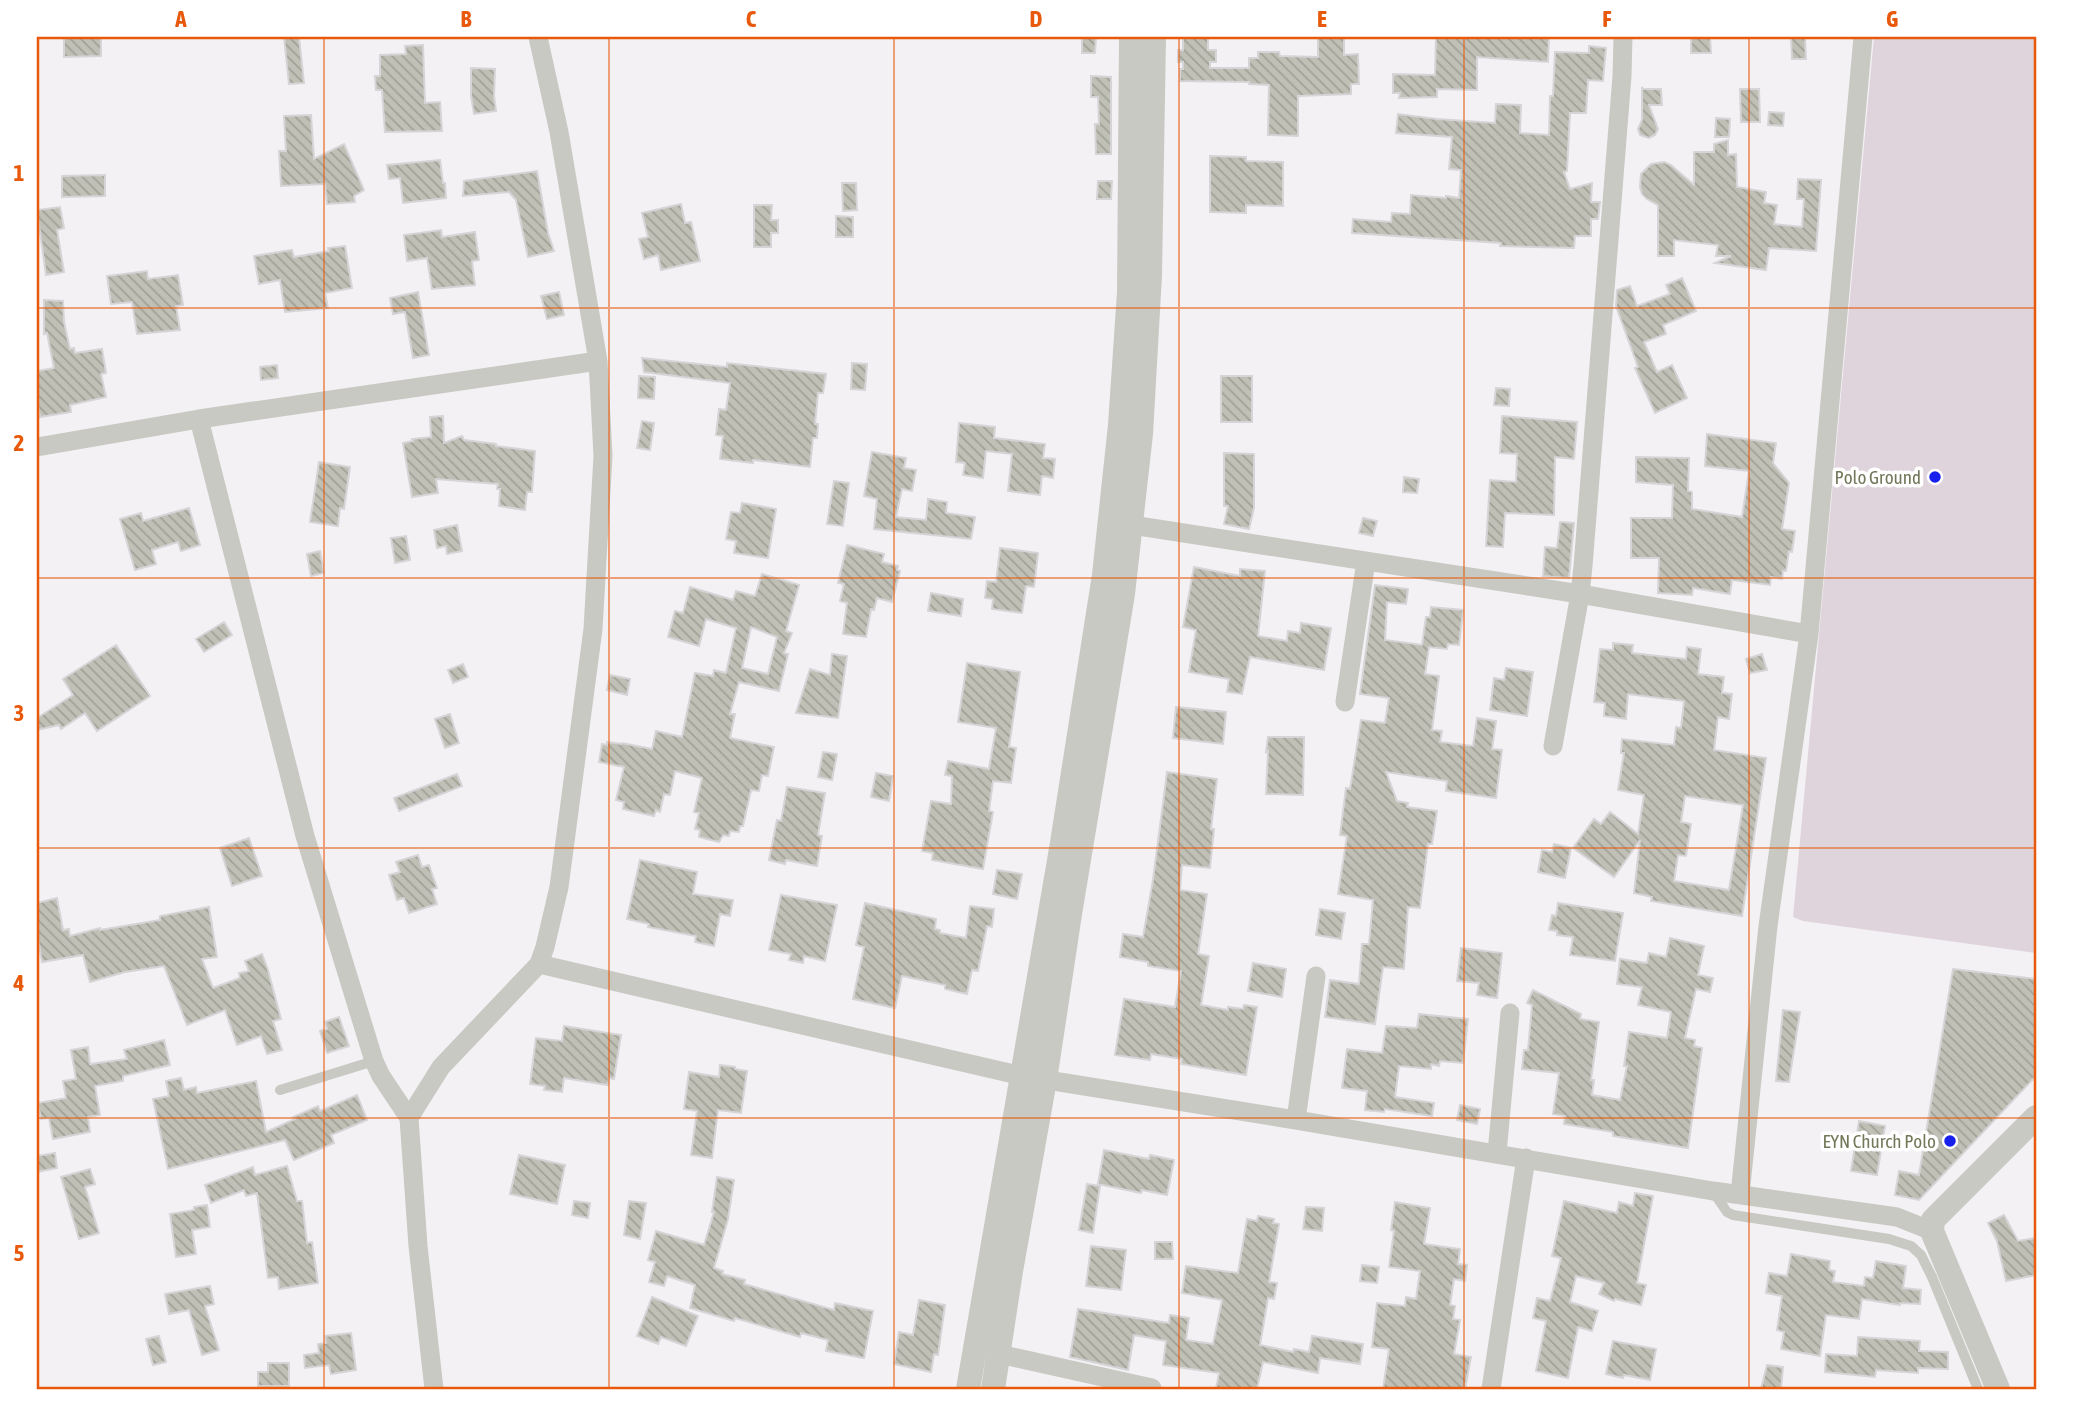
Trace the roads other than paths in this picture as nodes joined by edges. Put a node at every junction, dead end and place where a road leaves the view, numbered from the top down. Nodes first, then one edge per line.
1 (538, 37) edge
2 (1131, 37) edge
3 (1153, 37) edge
4 (1623, 37) edge
5 (1863, 37) edge
6 (598, 361) junction
7 (199, 419) junction
8 (37, 447) edge
9 (1120, 523) junction
10 (1366, 561) junction
11 (1580, 594) junction
12 (1808, 634) junction
13 (1345, 702) dead end
14 (1553, 746) dead end
15 (539, 964) junction
16 (1316, 976) dead end
17 (1510, 1013) dead end
18 (374, 1062) junction
19 (1033, 1078) junction
20 (280, 1090) dead end
21 (2036, 1117) edge
22 (409, 1118) junction
23 (1296, 1119) junction
24 (1497, 1153) junction
25 (1526, 1158) junction
26 (1713, 1191) junction
27 (1740, 1194) junction
28 (1845, 1209) junction
29 (1897, 1217) junction
30 (1932, 1231) junction
31 (1840, 1233) junction
32 (1889, 1239) junction
33 (999, 1354) junction
34 (1987, 1387) edge
35 (1152, 1388) edge
36 (434, 1389) edge
37 (968, 1389) edge
38 (993, 1389) edge
39 (1491, 1389) edge

1 - 6 street
2 - 9 street
3 - 9 street
4 - 11 street
5 - 12 street
6 - 7 street
6 - 15 street
7 - 8 street
7 - 18 street
9 - 10 street
9 - 19 street
10 - 11 street
10 - 13 street
11 - 12 street
11 - 14 street
12 - 27 street
15 - 19 street
15 - 22 street
16 - 23 street
17 - 24 street
18 - 20 lane
18 - 22 street
19 - 23 street
19 - 33 street
19 - 37 street
21 - 30 street
22 - 36 street
23 - 24 street
24 - 25 street
25 - 26 street
25 - 39 street
26 - 27 street
26 - 31 lane
27 - 28 street
28 - 29 street
28 - 31 lane
29 - 30 street
29 - 32 lane
30 - 34 street
31 - 32 lane
32 - 34 lane
33 - 35 street
33 - 38 street

